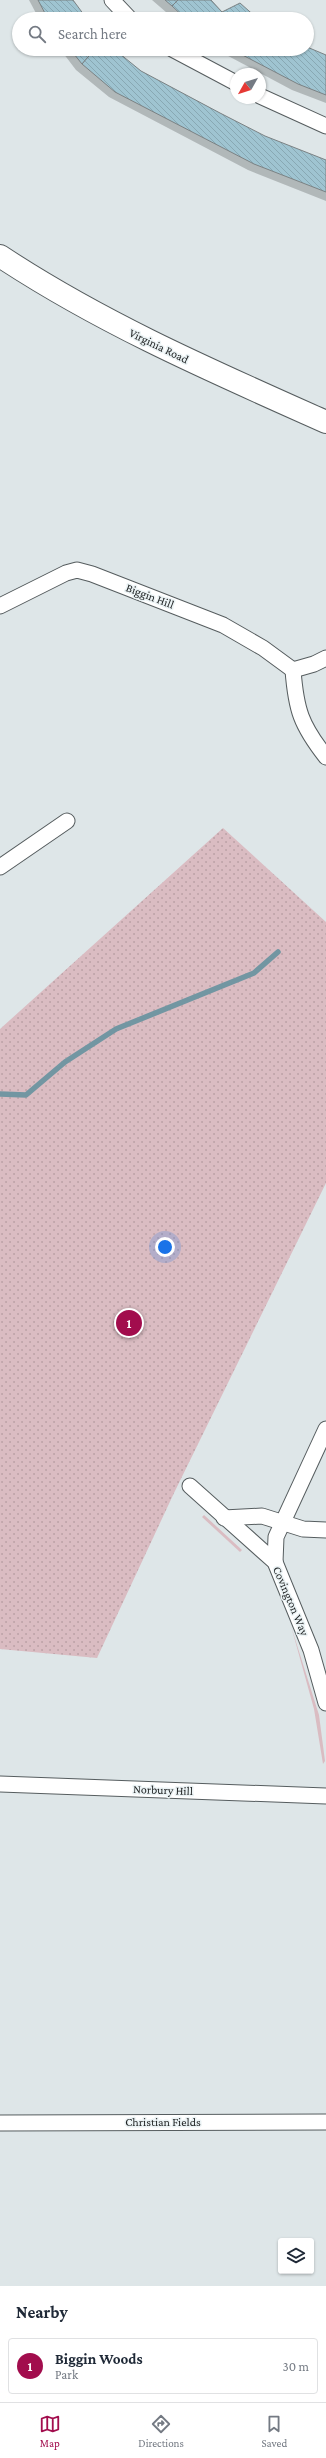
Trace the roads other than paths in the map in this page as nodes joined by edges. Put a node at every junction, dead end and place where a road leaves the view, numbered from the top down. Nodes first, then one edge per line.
1 (112, 0) edge
2 (123, 12) edge
3 (185, 56) edge
4 (230, 80) edge
5 (266, 99) edge
6 (326, 126) edge
7 (0, 256) edge
8 (326, 422) edge
9 (0, 606) edge
10 (326, 658) edge
11 (293, 670) junction
12 (326, 757) edge
13 (67, 821) dead end
14 (0, 867) edge
15 (326, 1429) edge
16 (190, 1486) dead end
17 (224, 1518) junction
18 (281, 1523) junction
19 (326, 1530) edge
20 (275, 1562) junction
21 (326, 1703) edge
22 (0, 1784) edge
23 (326, 1796) edge
24 (326, 2122) edge
25 (0, 2123) edge

1 - 2 street
3 - 4 street
5 - 6 street
7 - 8 street, Virginia Road
9 - 11 street, Biggin Hill
10 - 11 street
11 - 12 street
13 - 14 street
15 - 18 street
16 - 17 street, Covington Way
17 - 18 street
17 - 20 street, Covington Way
18 - 19 street
18 - 20 street
20 - 21 street, Covington Way
22 - 23 street, Norbury Hill
24 - 25 street, Christian Fields

